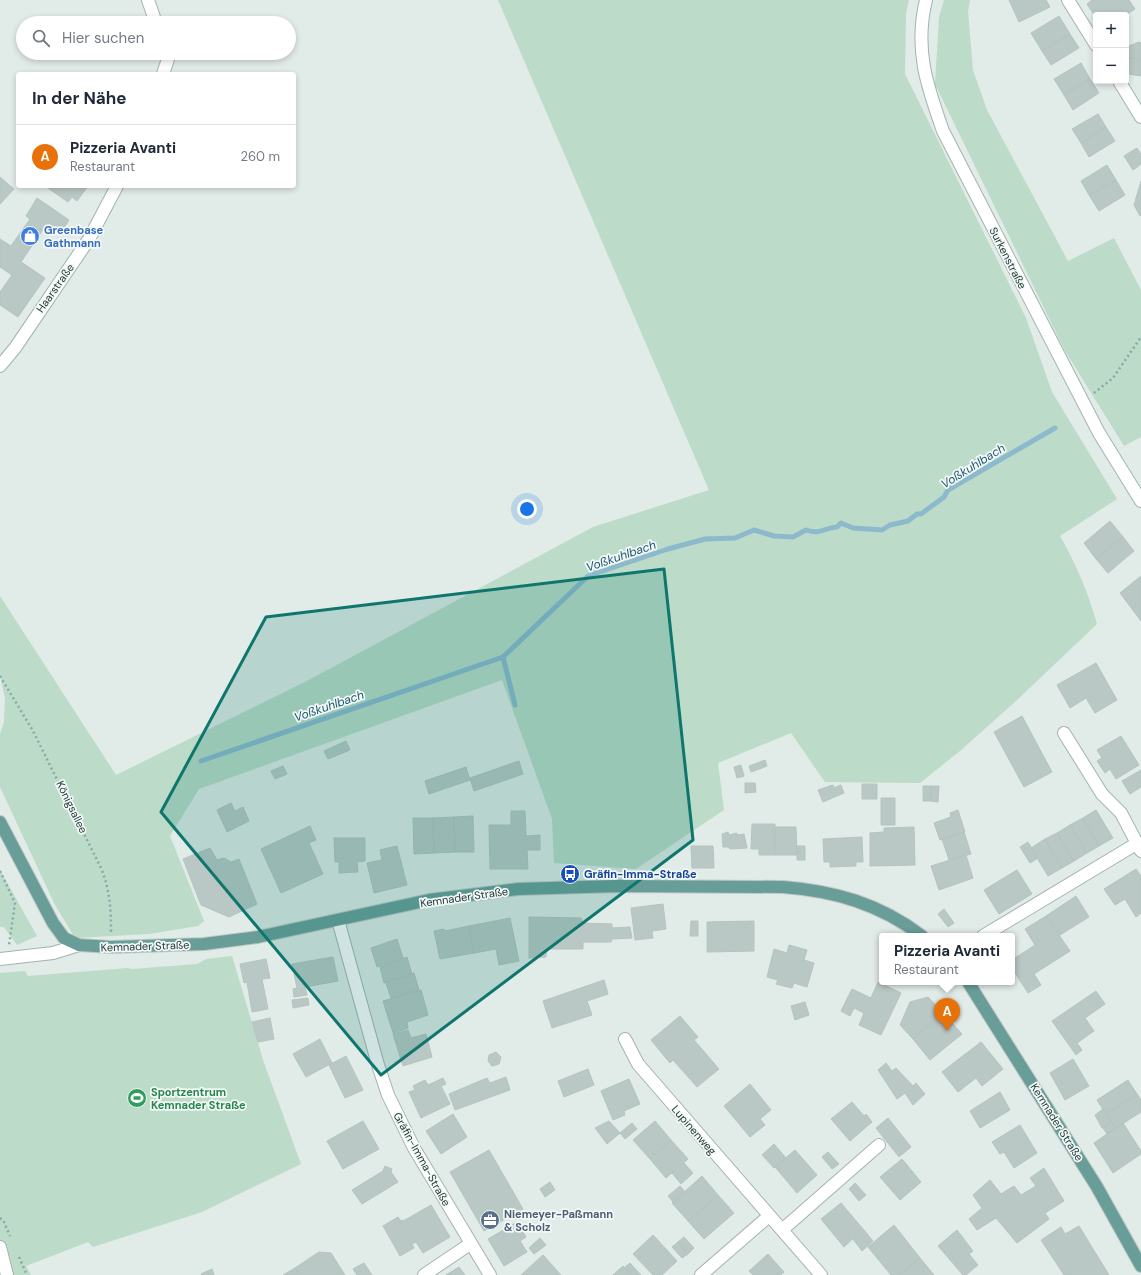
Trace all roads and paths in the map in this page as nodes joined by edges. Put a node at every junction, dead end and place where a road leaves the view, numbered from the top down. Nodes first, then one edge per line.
1 (148, 0) edge
2 (926, 0) edge
3 (1068, 0) edge
4 (154, 16) edge
5 (1093, 40) edge
6 (168, 60) edge
7 (164, 72) edge
8 (1121, 84) edge
9 (1141, 117) edge
10 (116, 188) edge
11 (1141, 337) edge
12 (0, 366) edge
13 (1083, 402) junction
14 (1141, 501) edge
15 (0, 676) edge
16 (1064, 733) dead end
17 (0, 822) edge
18 (1139, 848) edge
19 (0, 871) edge
20 (338, 920) junction
21 (917, 933) edge
22 (987, 933) edge
23 (79, 946) junction
24 (111, 947) junction
25 (3, 958) edge
26 (970, 985) edge
27 (625, 1039) dead end
28 (878, 1145) dead end
29 (769, 1216) junction
30 (782, 1230) junction
31 (470, 1244) junction
32 (0, 1247) edge
33 (1141, 1266) edge
34 (7, 1275) edge
35 (424, 1275) edge
36 (490, 1275) edge
37 (701, 1275) edge
38 (821, 1275) edge

1 - 4 street
2 - 13 street, Surkenstraße
3 - 5 street
6 - 7 street
8 - 9 street
10 - 12 street, Haarstraße
11 - 13 path
13 - 14 street, Surkenstraße
15 - 24 path, Königsallee
16 - 18 street
17 - 23 main road
18 - 22 street
19 - 25 path
20 - 21 main road, Kemnader Straße
20 - 24 main road, Kemnader Straße
20 - 31 street, Gräfin-Imma-Straße
23 - 24 main road, Kemnader Straße
23 - 25 street, Kemnader Straße
26 - 33 main road, Kemnader Straße
27 - 29 street, Lupinenweg
28 - 30 street
29 - 30 street, Lupinenweg
29 - 37 street
30 - 38 street, Lupinenweg
31 - 35 street
31 - 36 street, Gräfin-Imma-Straße
32 - 34 street

